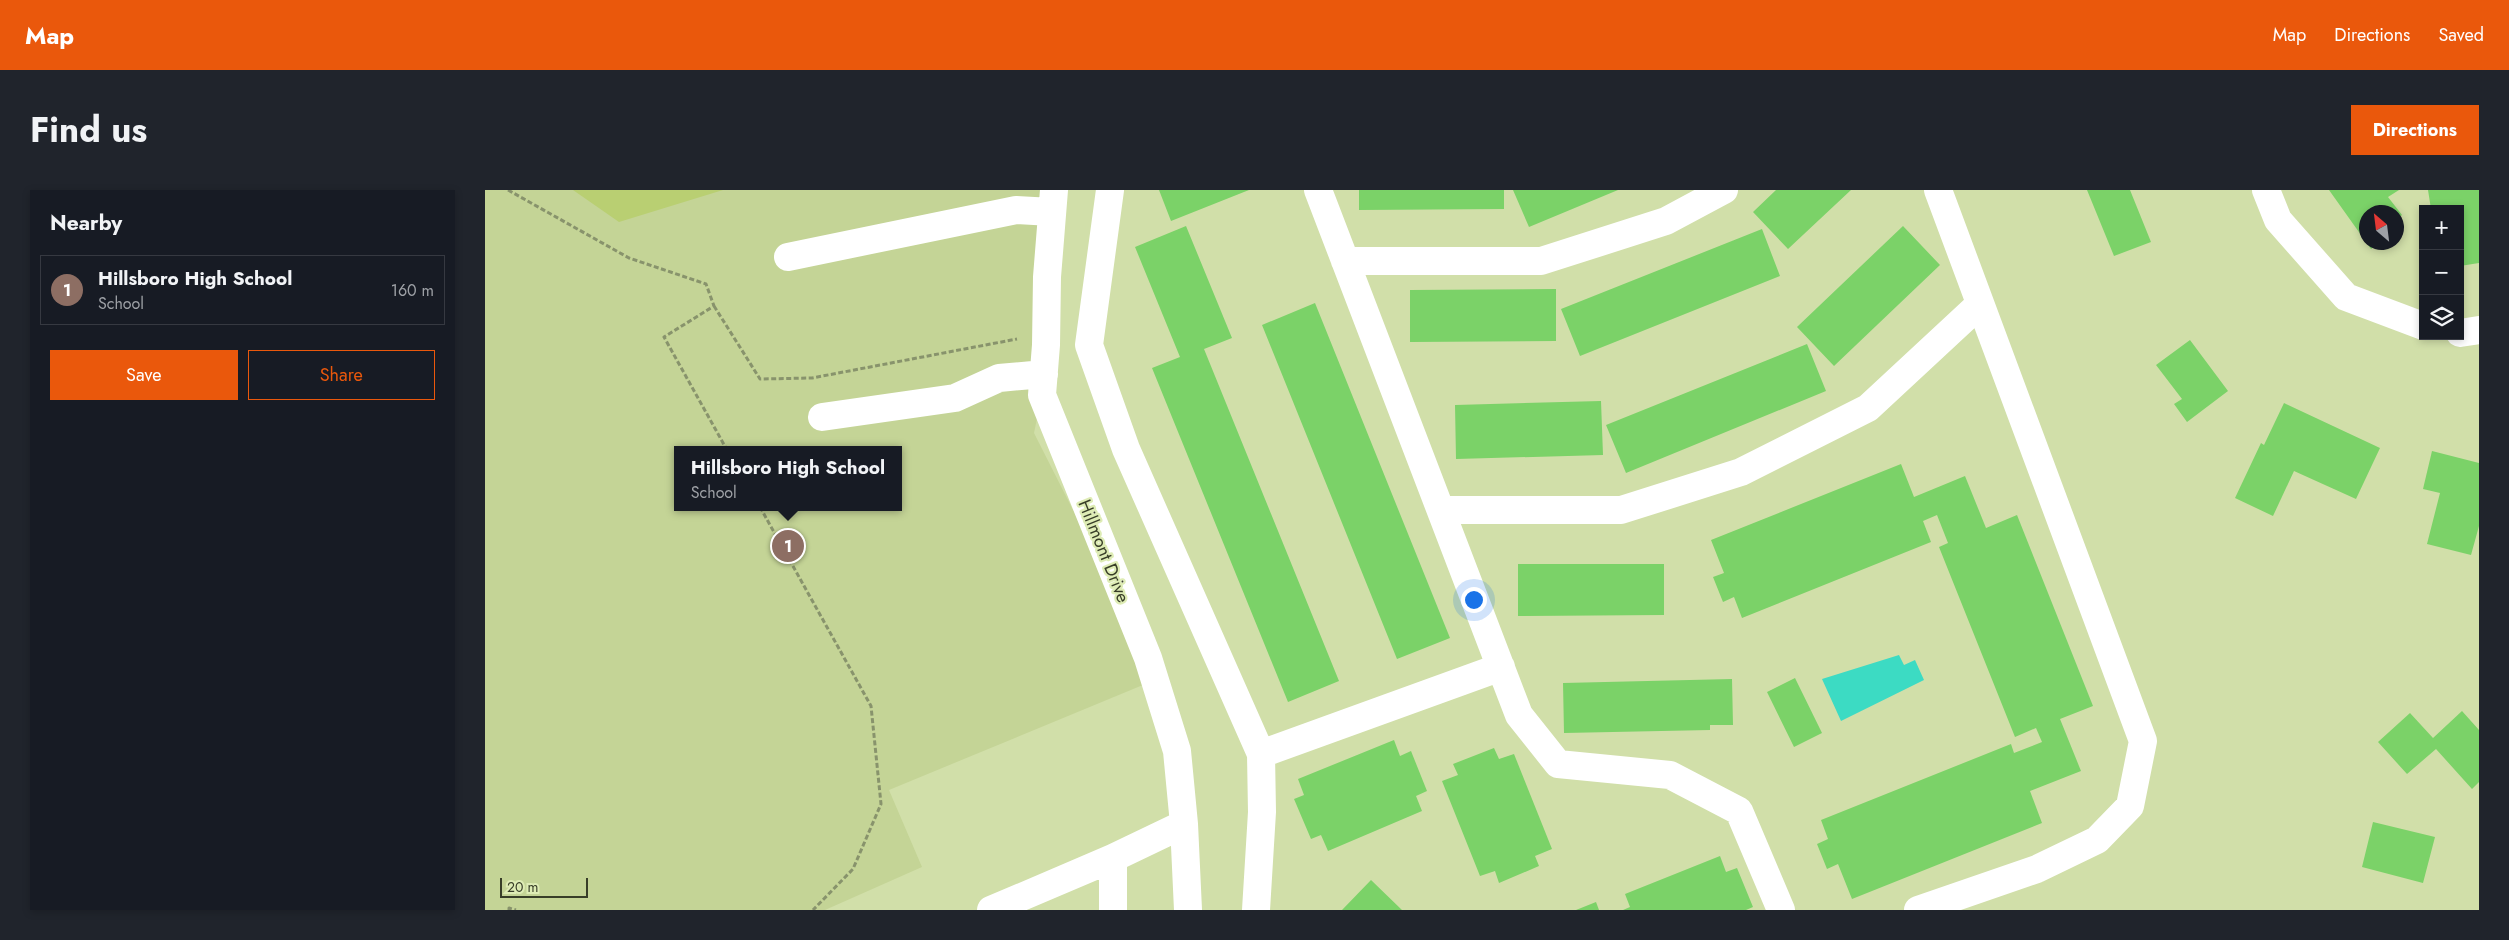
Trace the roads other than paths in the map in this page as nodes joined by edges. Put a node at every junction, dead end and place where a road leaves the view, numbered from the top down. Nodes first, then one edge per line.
1 (1110, 190) edge
2 (1318, 190) edge
3 (1724, 190) edge
4 (1938, 190) edge
5 (2266, 190) edge
6 (1053, 201) edge
7 (788, 257) dead end
8 (1345, 261) junction
9 (1980, 304) junction
10 (2419, 324) edge
11 (2479, 330) edge
12 (2464, 332) edge
13 (1044, 374) junction
14 (822, 417) dead end
15 (1441, 510) junction
16 (1501, 667) junction
17 (1261, 754) junction
18 (1184, 824) junction
19 (1113, 858) junction
20 (991, 910) edge
21 (1113, 910) edge
22 (1188, 910) edge
23 (1256, 910) edge
24 (1781, 910) edge
25 (1918, 910) edge

1 - 17 street
2 - 8 street
3 - 8 street
4 - 9 street
5 - 10 street
6 - 7 street
6 - 13 street, Hillmont Drive
8 - 15 street
9 - 15 street
9 - 25 street
11 - 12 street
13 - 14 street
13 - 18 street, Hillmont Drive
15 - 16 street
16 - 17 street
16 - 24 street
17 - 23 street
18 - 19 street
18 - 22 street, Hillmont Drive
19 - 20 street
19 - 21 street

